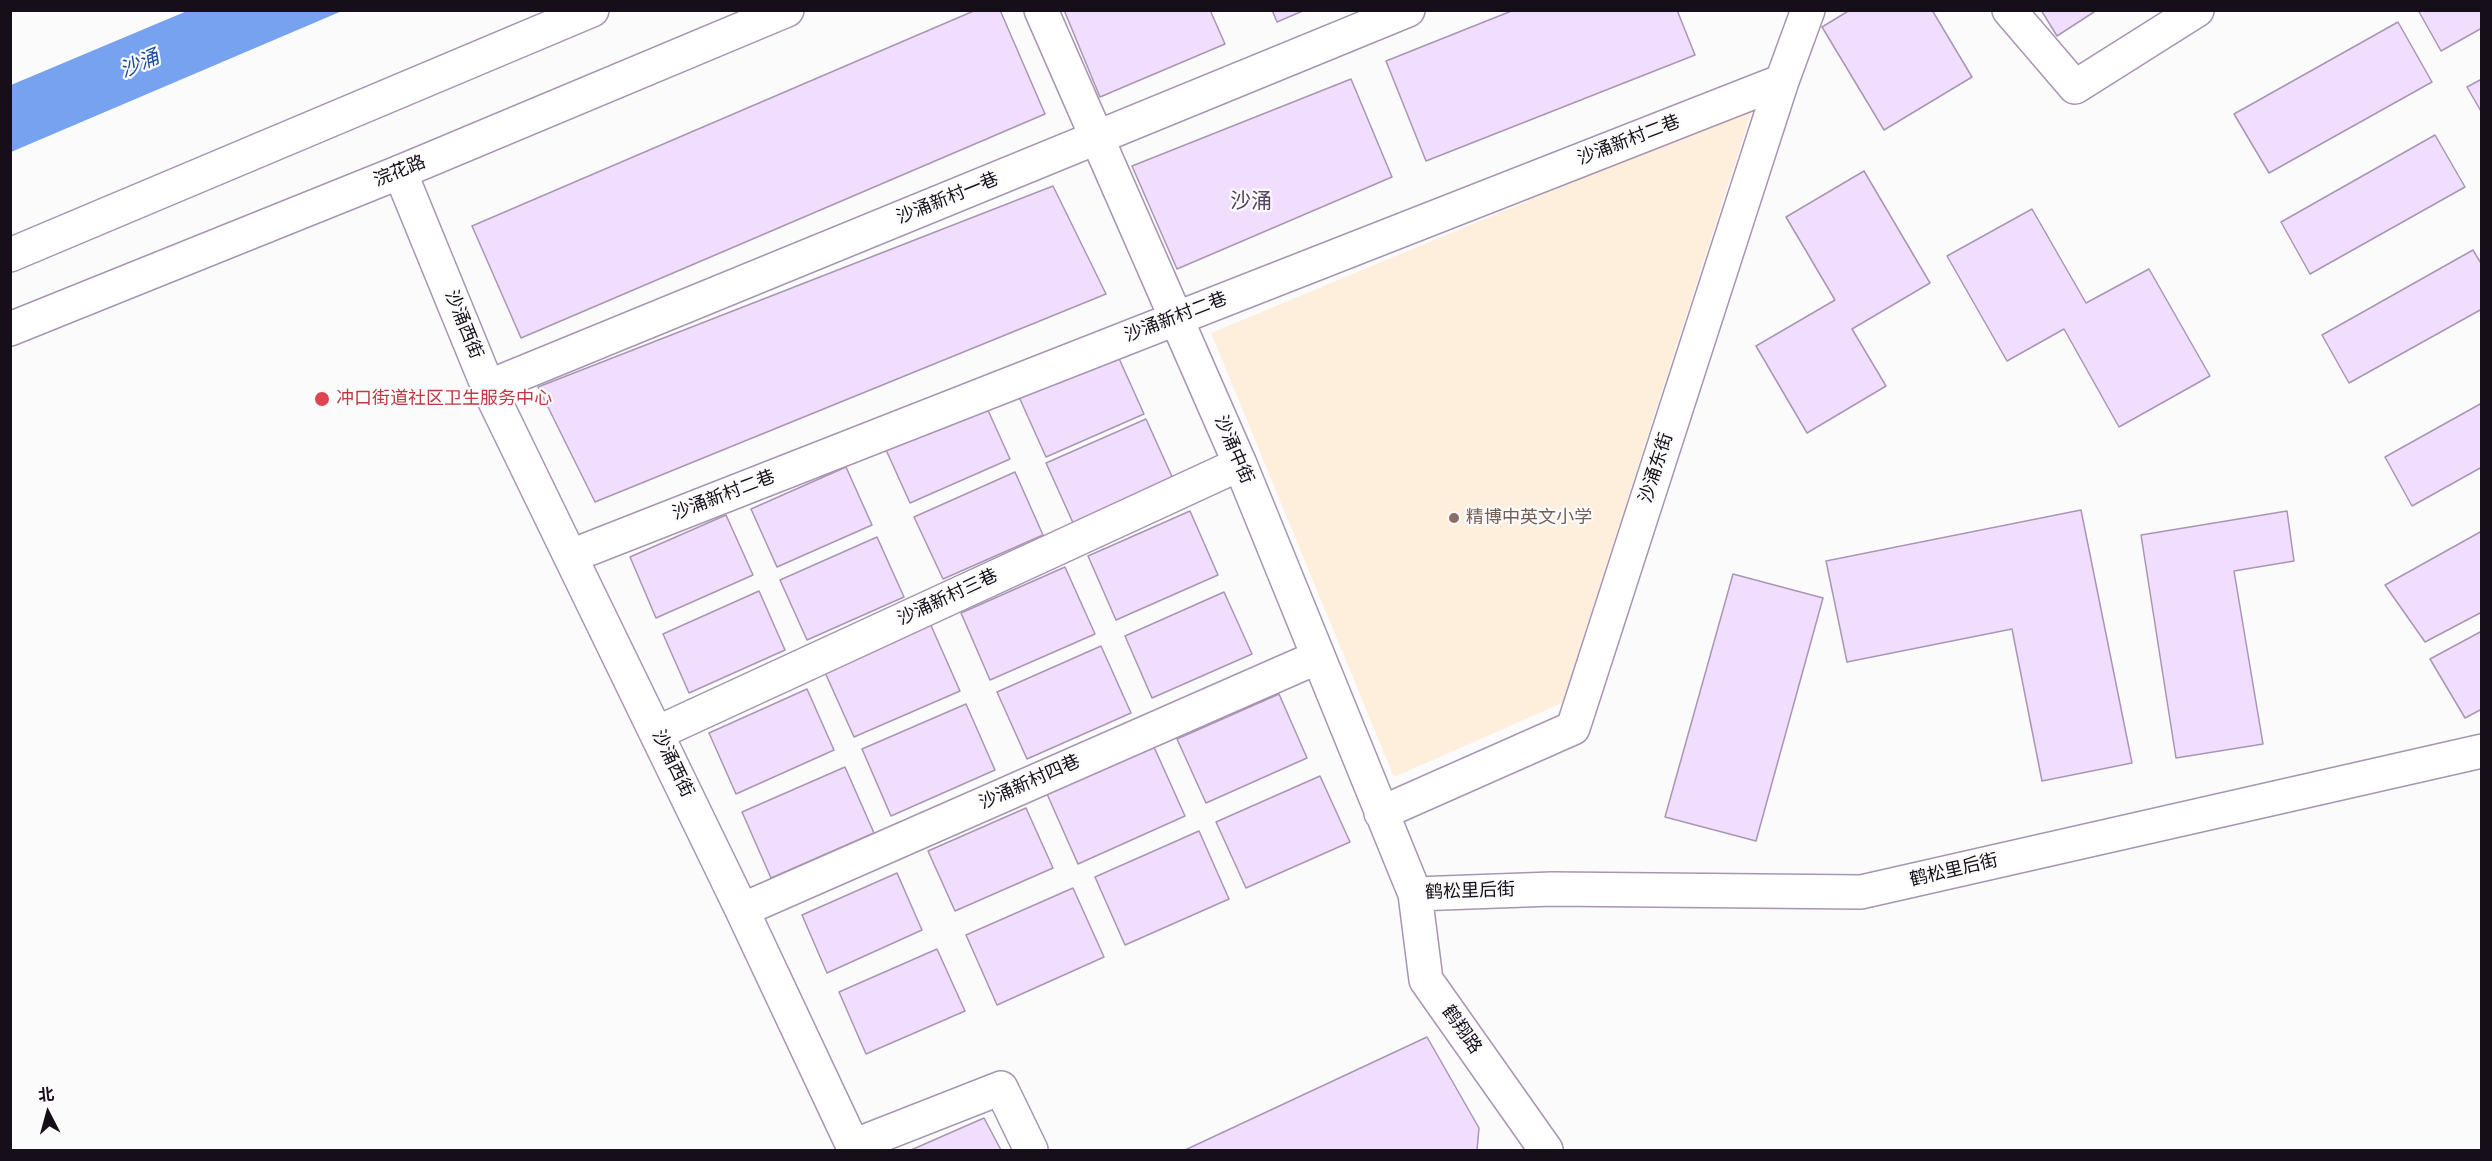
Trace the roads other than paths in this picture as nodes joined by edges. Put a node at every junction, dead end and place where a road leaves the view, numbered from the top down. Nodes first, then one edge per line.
1 (592, 10) edge
2 (787, 10) edge
3 (1041, 10) edge
4 (1408, 10) edge
5 (1809, 10) edge
6 (2008, 10) edge
7 (2197, 10) edge
8 (1782, 81) junction
9 (1096, 138) junction
10 (400, 172) junction
11 (10, 255) edge
12 (1176, 318) junction
13 (10, 329) edge
14 (488, 387) junction
15 (1240, 464) junction
16 (571, 556) junction
17 (1318, 657) junction
18 (657, 733) junction
19 (2481, 751) edge
20 (1381, 813) junction
21 (1415, 894) junction
22 (742, 910) junction
23 (848, 1148) edge
24 (1032, 1150) edge
25 (1546, 1150) edge

1 - 11 street
2 - 10 street, 浣花路
3 - 9 street, 沙涌中街
4 - 9 street, 沙涌新村一巷
5 - 8 street, 沙涌东街
6 - 7 street
8 - 12 street, 沙涌新村二巷
8 - 20 street, 沙涌东街
9 - 12 street, 沙涌中街
9 - 14 street, 沙涌新村一巷
10 - 13 street, 浣花路
10 - 14 street, 沙涌西街
12 - 15 street, 沙涌中街
12 - 16 street, 沙涌新村二巷
14 - 16 street, 沙涌西街
15 - 17 street, 沙涌中街
15 - 18 street, 沙涌新村三巷
16 - 18 street, 沙涌西街
17 - 20 street, 沙涌中街
17 - 22 street, 沙涌新村四巷
18 - 22 street, 沙涌西街
19 - 21 street, 鹤松里后街
20 - 21 street, 沙涌中街
21 - 25 street, 鹤翔路
22 - 23 street, 沙涌西街
23 - 24 street, 沙涌西街

